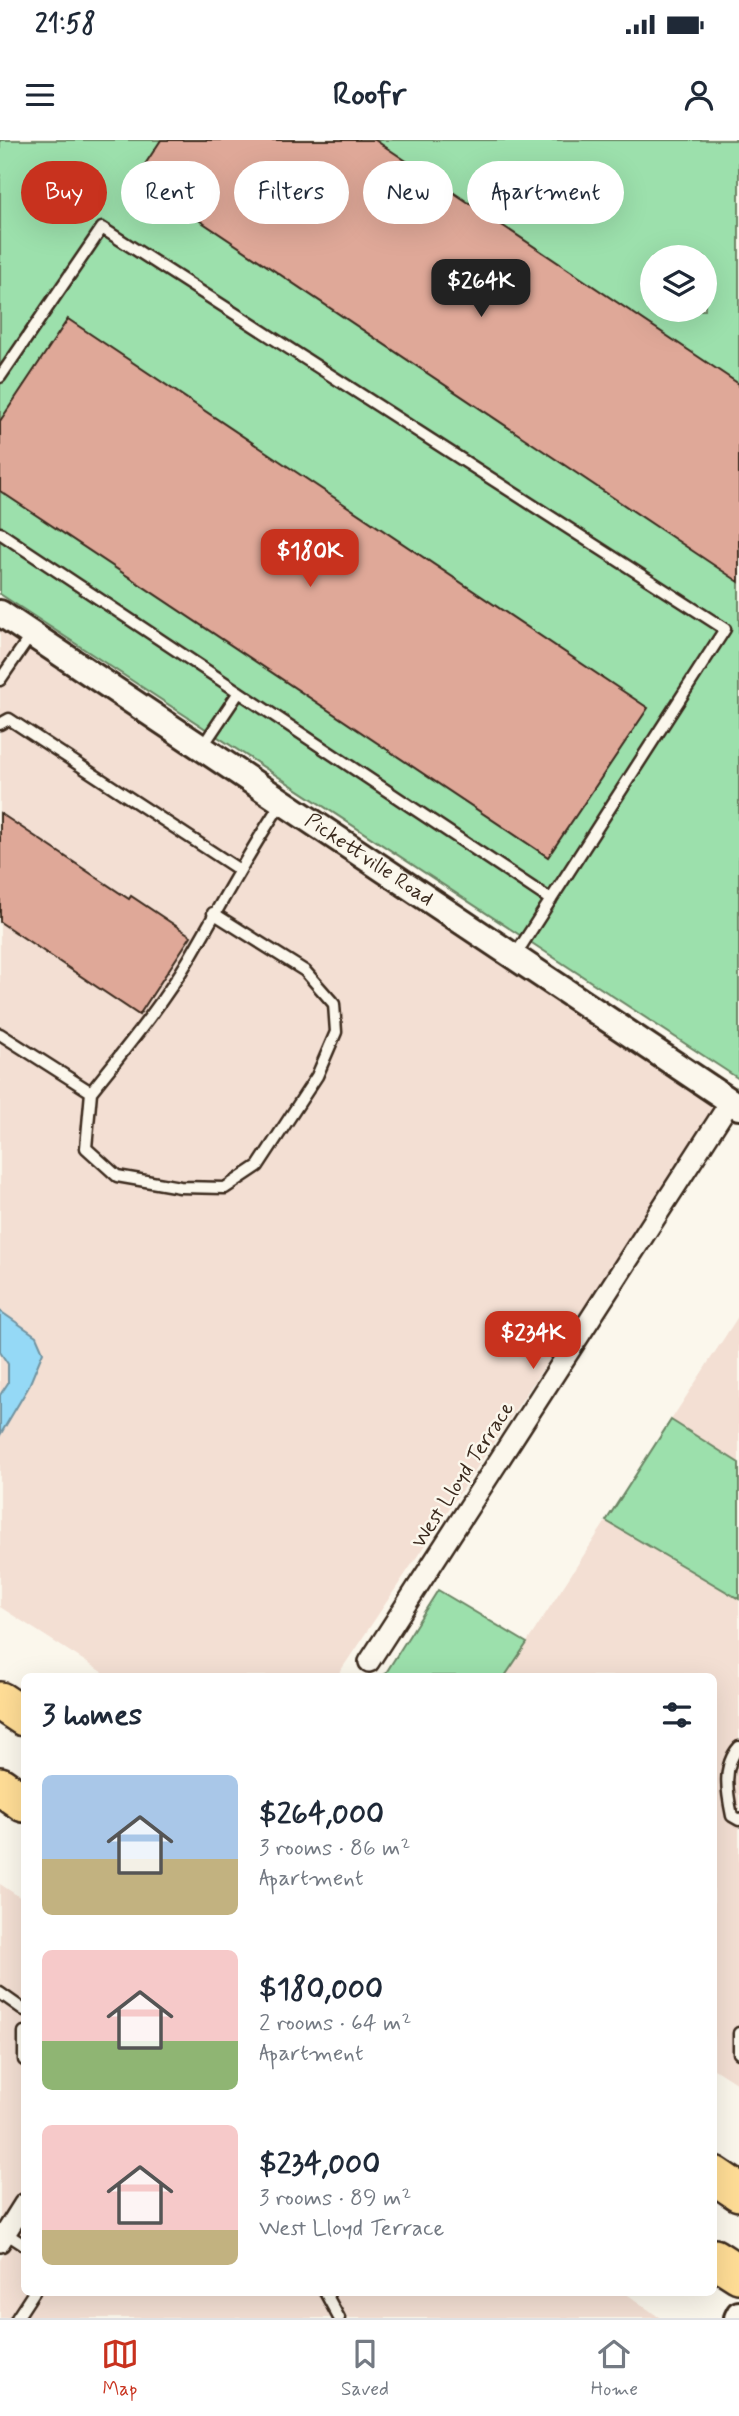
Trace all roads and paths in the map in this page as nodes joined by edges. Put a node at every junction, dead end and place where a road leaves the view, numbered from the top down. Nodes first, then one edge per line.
1 (0, 377) edge
2 (0, 533) edge
3 (0, 613) edge
4 (31, 634) junction
5 (0, 680) edge
6 (239, 692) junction
7 (0, 724) edge
8 (202, 748) junction
9 (282, 802) junction
10 (238, 869) junction
11 (551, 900) junction
12 (213, 914) junction
13 (514, 957) junction
14 (0, 1034) edge
15 (91, 1093) junction
16 (735, 1105) edge
17 (369, 1662) dead end
18 (0, 1701) edge
19 (21, 1715) edge
20 (739, 1747) edge
21 (0, 1786) edge
22 (21, 1801) edge
23 (739, 1820) edge
24 (0, 1993) edge
25 (21, 2008) edge
26 (739, 2033) edge
27 (739, 2053) edge
28 (717, 2177) edge
29 (739, 2192) edge
30 (21, 2208) edge
31 (2, 2235) edge
32 (21, 2244) edge
33 (717, 2260) edge
34 (739, 2274) edge
35 (31, 2296) edge
36 (327, 2296) edge
37 (17, 2318) edge
38 (339, 2318) edge

1 - 11 lane
2 - 6 lane
3 - 4 street, Pickettville Road
4 - 5 lane
4 - 8 street, Pickettville Road
6 - 8 lane
6 - 11 lane
7 - 10 lane
8 - 9 street, Pickettville Road
9 - 10 lane
9 - 13 street, Pickettville Road
10 - 12 lane
11 - 13 lane
12 - 15 lane
12 - 15 lane
13 - 16 street, Pickettville Road
14 - 15 lane
16 - 17 street, West Lloyd Terrace
18 - 19 highway
20 - 23 lane
21 - 22 highway
24 - 25 lane
26 - 27 lane
28 - 29 highway
30 - 31 street
31 - 32 lane
33 - 34 highway
35 - 37 lane
36 - 38 lane

